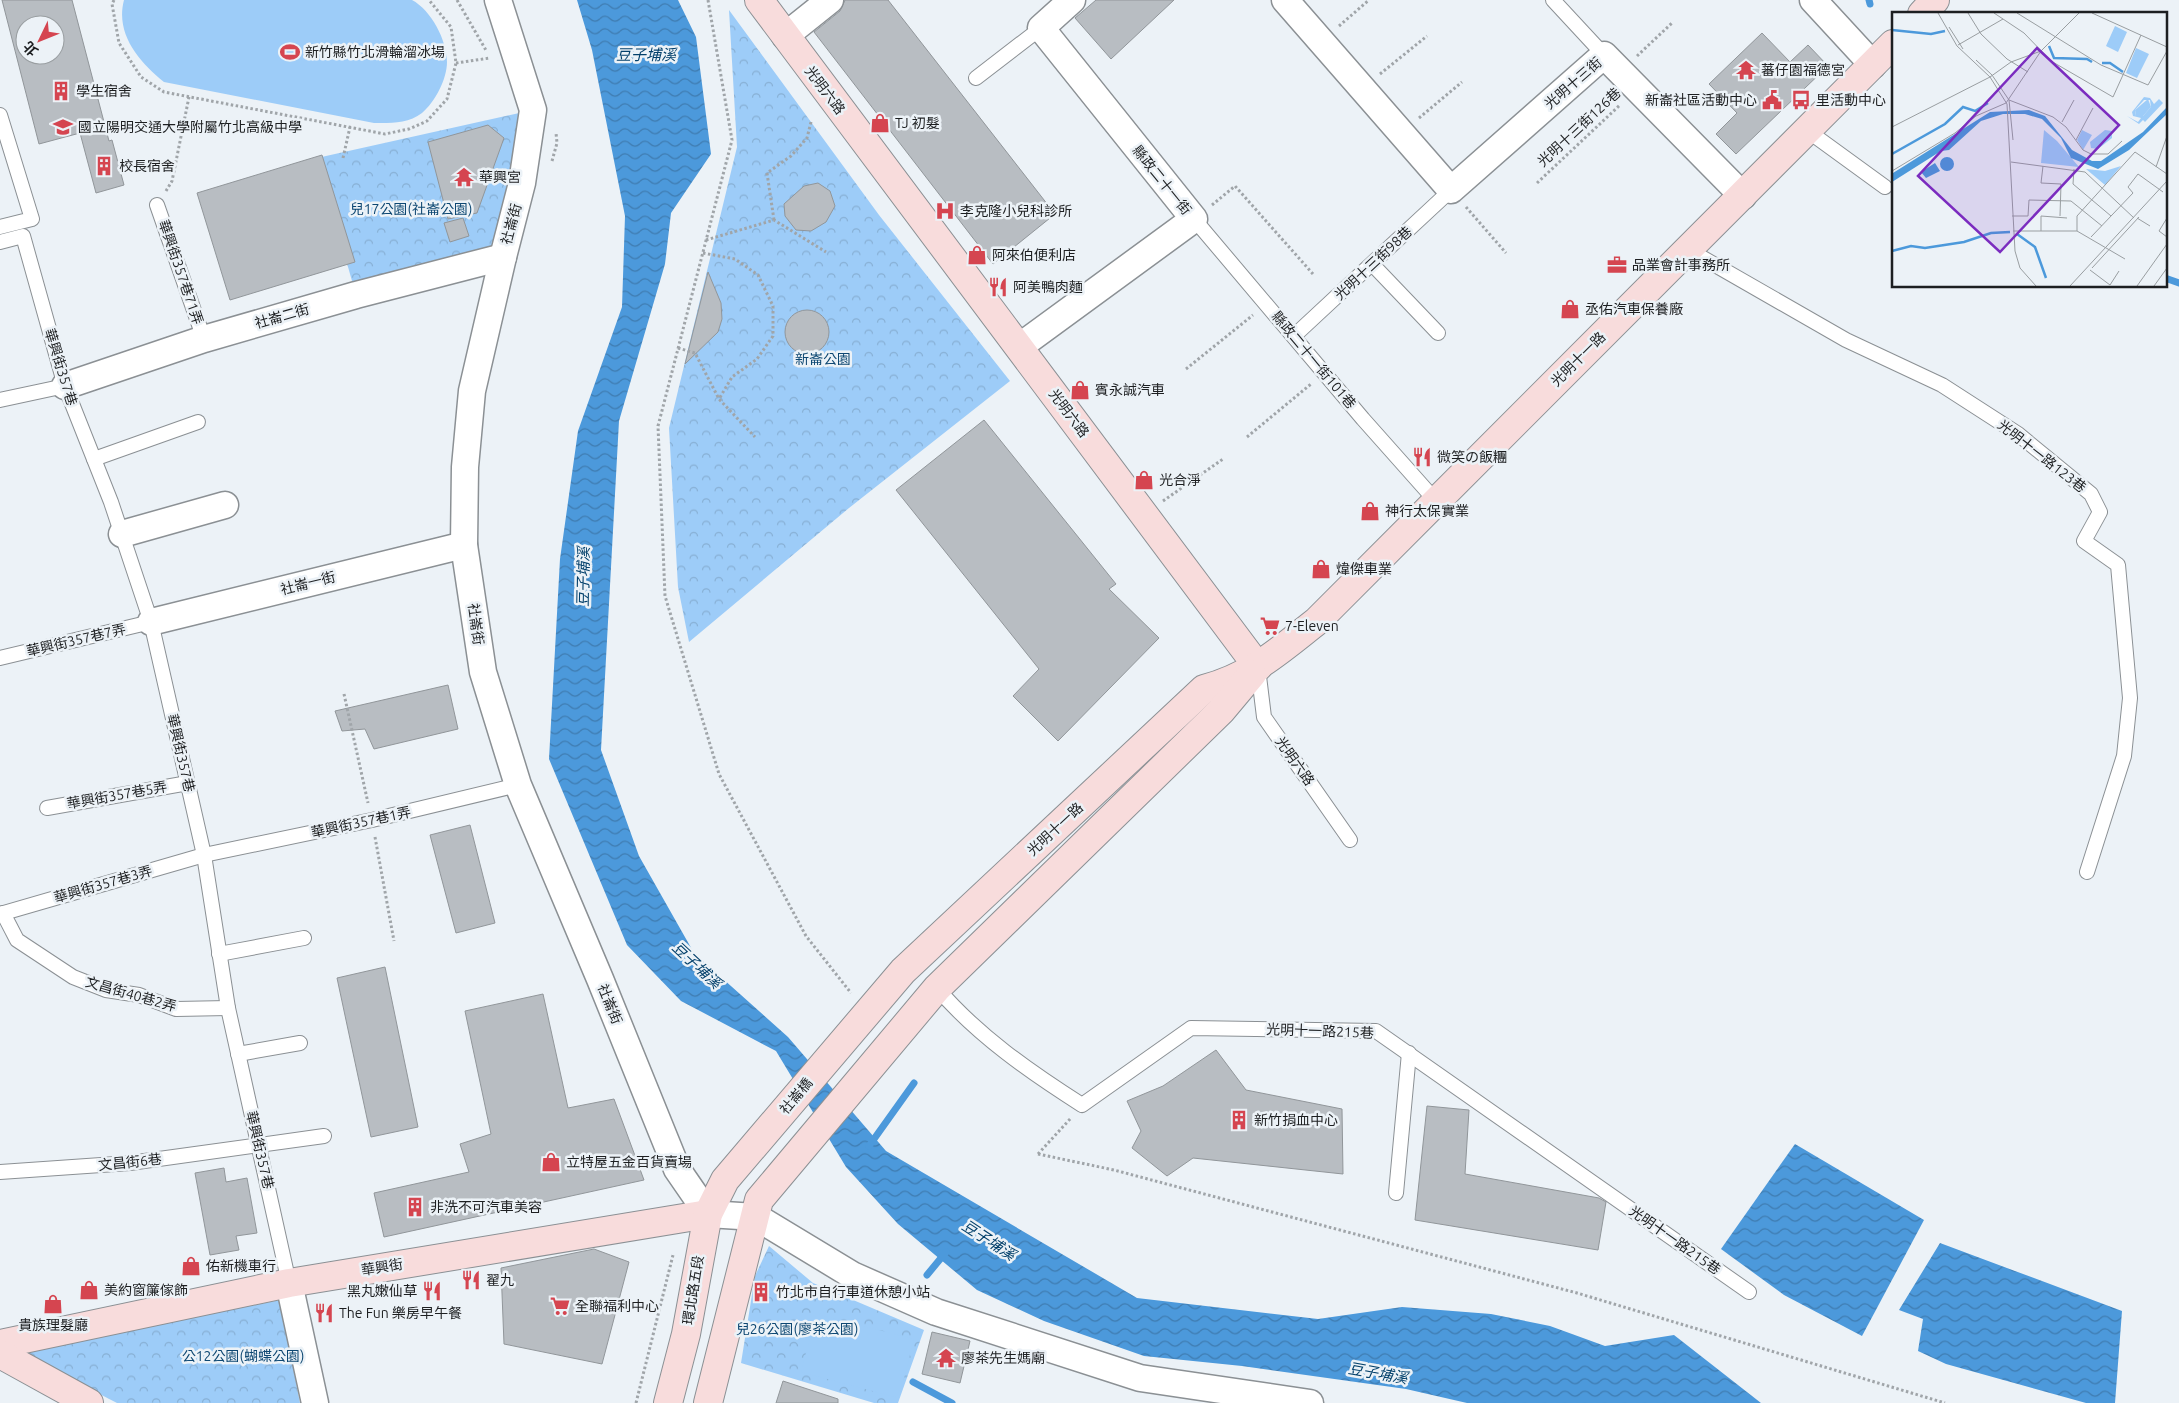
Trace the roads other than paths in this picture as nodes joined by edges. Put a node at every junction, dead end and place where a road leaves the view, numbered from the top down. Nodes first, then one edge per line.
1 (498, 0) edge
2 (759, 0) edge
3 (830, 0) edge
4 (1072, 0) edge
5 (1285, 0) edge
6 (1553, 0) edge
7 (1812, 0) edge
8 (1935, 0) edge
9 (1924, 12) edge
10 (1041, 28) junction
11 (785, 36) junction
12 (1892, 45) edge
13 (1873, 65) junction
14 (1621, 72) junction
15 (976, 78) dead end
16 (0, 115) edge
17 (1808, 131) junction
18 (1885, 187) dead end
19 (1451, 190) junction
20 (1743, 196) junction
21 (157, 205) road end
22 (1194, 219) junction
23 (0, 228) edge
24 (0, 242) edge
25 (1689, 250) junction
26 (503, 257) junction
27 (1372, 264) junction
28 (1438, 333) dead end
29 (1294, 336) junction
30 (204, 339) junction
31 (1019, 347) junction
32 (65, 386) junction
33 (0, 400) edge
34 (198, 422) dead end
35 (94, 458) junction
36 (1435, 500) junction
37 (225, 505) dead end
38 (122, 534) junction
39 (464, 545) junction
40 (151, 622) junction
41 (0, 658) edge
42 (1258, 667) junction
43 (188, 783) junction
44 (518, 785) junction
45 (47, 808) dead end
46 (1350, 840) dead end
47 (204, 855) junction
48 (2087, 872) dead end
49 (1, 914) edge
50 (304, 938) dead end
51 (219, 954) junction
52 (936, 988) junction
53 (859, 1003) joint
54 (228, 1008) junction
55 (300, 1043) dead end
56 (1409, 1053) junction
57 (238, 1054) junction
58 (324, 1136) dead end
59 (260, 1146) junction
60 (0, 1172) edge
61 (725, 1180) joint
62 (1396, 1194) dead end
63 (757, 1208) junction
64 (708, 1214) junction
65 (289, 1283) junction
66 (1749, 1292) dead end
67 (0, 1344) edge
68 (0, 1354) edge
69 (89, 1403) edge
70 (315, 1403) edge
71 (668, 1403) edge
72 (708, 1403) edge
73 (1310, 1403) edge

1 - 26 street, 社崙街
2 - 11 street, 光明六路
3 - 11 street
4 - 10 street
5 - 19 street
6 - 14 lane
7 - 13 street
8 - 9 street
10 - 15 lane
10 - 22 street, 縣政二十一街
11 - 31 street, 光明六路
12 - 13 street, 光明十一路
13 - 17 street, 光明十一路
14 - 19 street, 光明十三街
14 - 20 street
16 - 23 lane
17 - 18 lane
17 - 20 street, 光明十一路
19 - 27 lane, 光明十三街98巷
20 - 25 street, 光明十一路
21 - 30 lane, 華興街357巷71弄
22 - 29 lane, 縣政二十一街101巷
22 - 31 street, 縣政二十一街
24 - 32 lane, 華興街357巷
25 - 36 street, 光明十一路
25 - 48 lane, 光明十一路123巷
26 - 30 street, 社崙二街
26 - 39 street, 社崙街
27 - 28 lane
27 - 29 lane, 光明十三街98巷
29 - 36 lane, 縣政二十一街101巷
30 - 32 street, 社崙二街
31 - 42 street, 光明六路
32 - 33 lane
32 - 35 lane, 華興街357巷
34 - 35 lane
35 - 38 lane, 華興街357巷
36 - 42 street, 光明十一路
37 - 38 street
38 - 40 lane, 華興街357巷
39 - 40 street, 社崙一街
39 - 44 street, 社崙街
40 - 41 lane, 華興街357巷7弄
40 - 43 lane, 華興街357巷
42 - 46 lane, 光明六路
42 - 52 street, 光明十一路
42 - 53 street, 光明十一路
43 - 45 lane, 華興街357巷5弄
43 - 47 lane, 華興街357巷
44 - 47 lane, 華興街357巷1弄
44 - 64 street, 社崙街
47 - 49 lane, 華興街357巷3弄
47 - 51 lane, 華興街357巷
49 - 54 lane, 文昌街40巷2弄
50 - 51 lane
51 - 54 lane, 華興街357巷
52 - 56 lane, 光明十一路215巷
52 - 63 street, 光明十一路
53 - 61 street, 社崙橋
54 - 57 lane, 華興街357巷
55 - 57 lane
56 - 62 lane
56 - 66 lane, 光明十一路215巷
57 - 59 lane, 華興街357巷
58 - 59 lane, 文昌街6巷
59 - 60 lane, 文昌街6巷
59 - 65 lane, 華興街357巷
61 - 64 street, 環北路五段
63 - 64 street
63 - 72 street
63 - 73 street
64 - 65 street, 華興街
64 - 71 street, 環北路五段
65 - 67 street, 華興街
65 - 70 street
68 - 69 street

